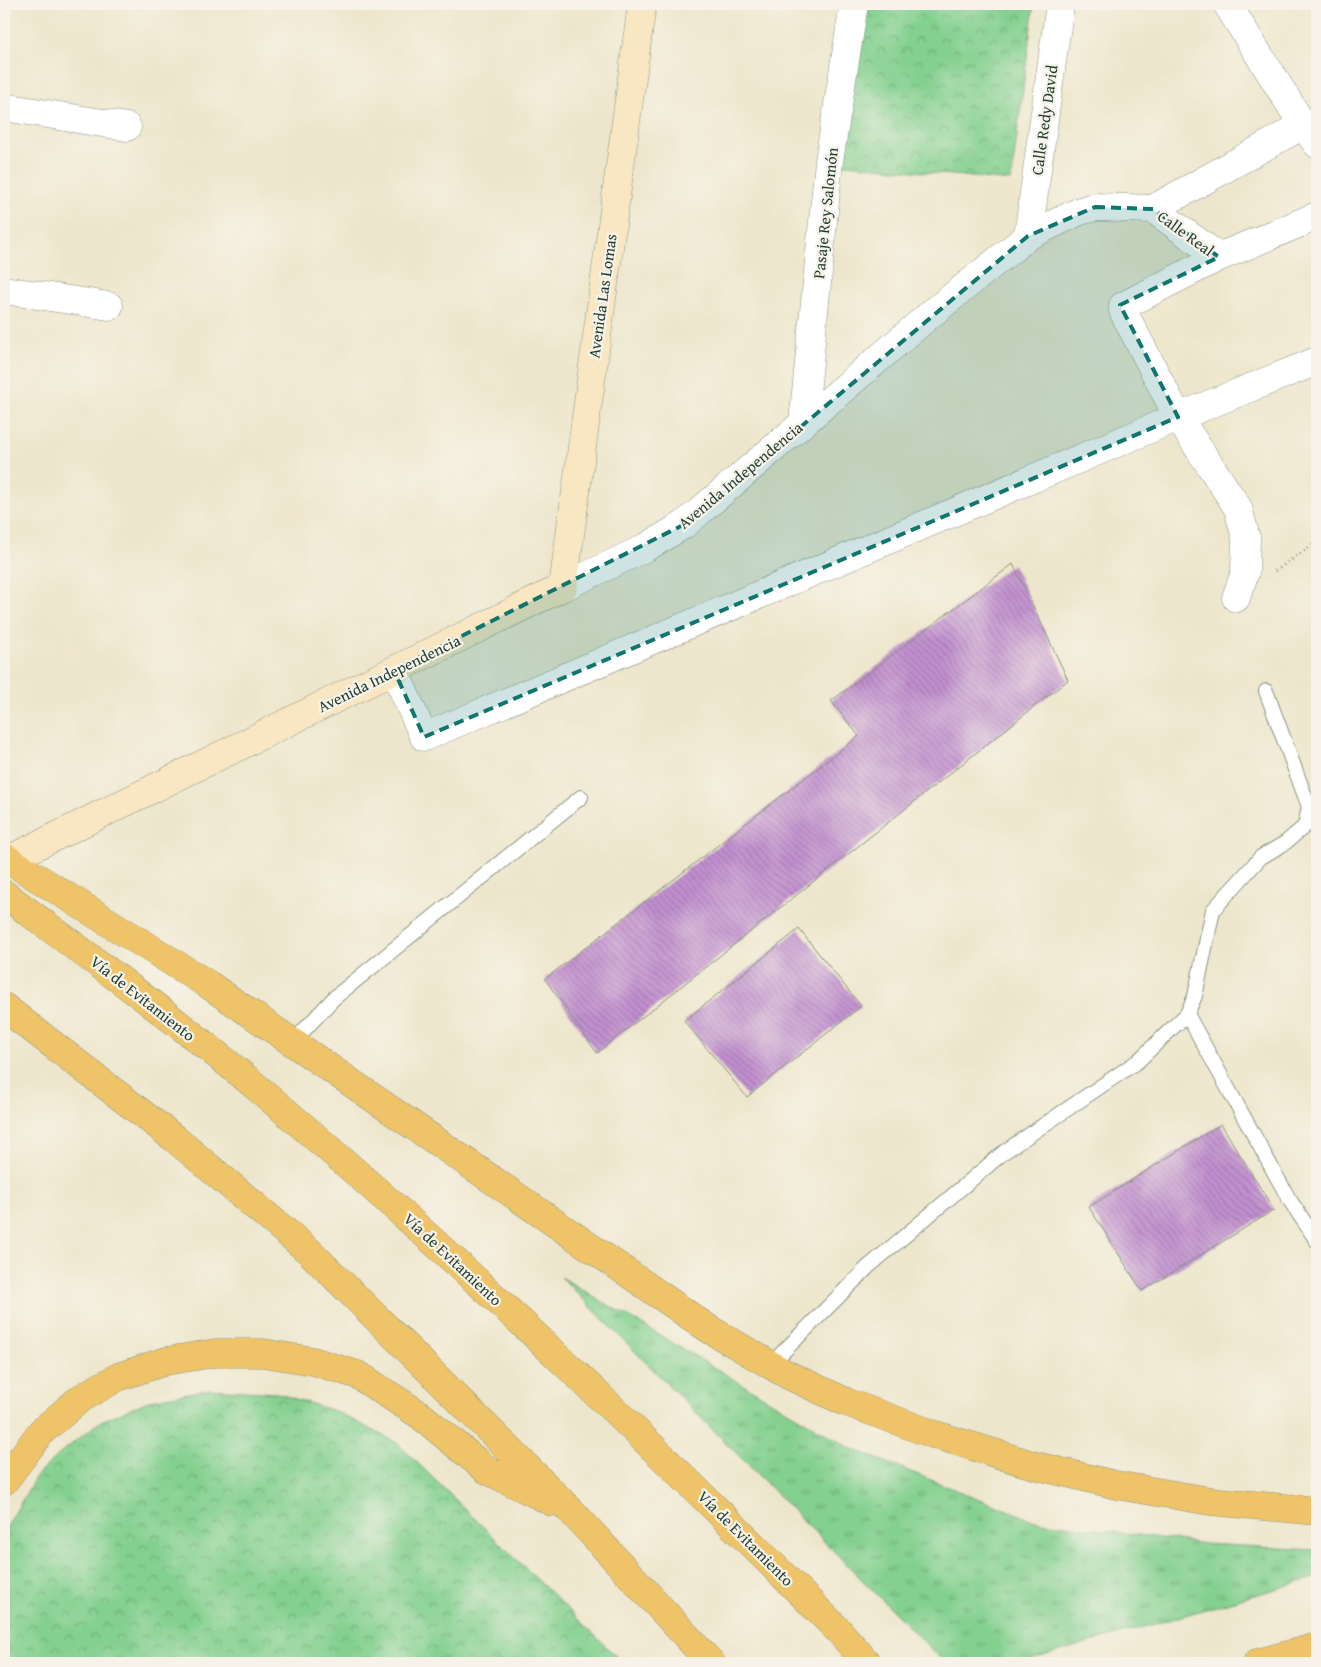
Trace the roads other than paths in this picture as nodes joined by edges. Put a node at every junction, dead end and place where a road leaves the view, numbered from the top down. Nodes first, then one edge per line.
1 (854, 4) edge
2 (1060, 4) edge
3 (1227, 4) edge
4 (637, 5) edge
5 (4, 107) edge
6 (127, 127) dead end
7 (1310, 134) edge
8 (1152, 209) junction
9 (1317, 216) edge
10 (1028, 236) junction
11 (1219, 257) junction
12 (4, 290) edge
13 (109, 306) dead end
14 (1317, 361) edge
15 (1178, 417) junction
16 (803, 423) junction
17 (563, 588) junction
18 (1236, 598) road end
19 (394, 670) junction
20 (1266, 691) dead end
21 (581, 797) dead end
22 (7, 858) edge
23 (4, 894) edge
24 (4, 1007) edge
25 (1187, 1014) junction
26 (293, 1042) junction
27 (1317, 1241) edge
28 (770, 1365) junction
29 (4, 1481) edge
30 (1317, 1511) edge
31 (573, 1513) junction
32 (1317, 1647) edge
33 (712, 1663) edge
34 (867, 1663) edge
35 (1257, 1663) edge

1 - 16 street, Pasaje Rey Salomón
2 - 10 street, Calle Redy David
3 - 7 street
4 - 17 main road, Avenida Las Lomas
5 - 6 street
7 - 8 street
8 - 10 street, Avenida Independencia
8 - 11 street, Calle Real
9 - 11 street
10 - 16 street, Avenida Independencia
11 - 15 street
12 - 13 street
14 - 15 street
15 - 18 street
15 - 19 street
16 - 17 street, Avenida Independencia
17 - 19 main road, Avenida Independencia
19 - 22 main road, Avenida Independencia
20 - 25 lane
21 - 26 lane
22 - 26 highway
23 - 34 highway, Vía de Evitamiento
24 - 31 highway
25 - 27 lane
25 - 28 lane
26 - 28 highway
28 - 30 highway
29 - 31 highway
31 - 33 highway
32 - 35 highway

